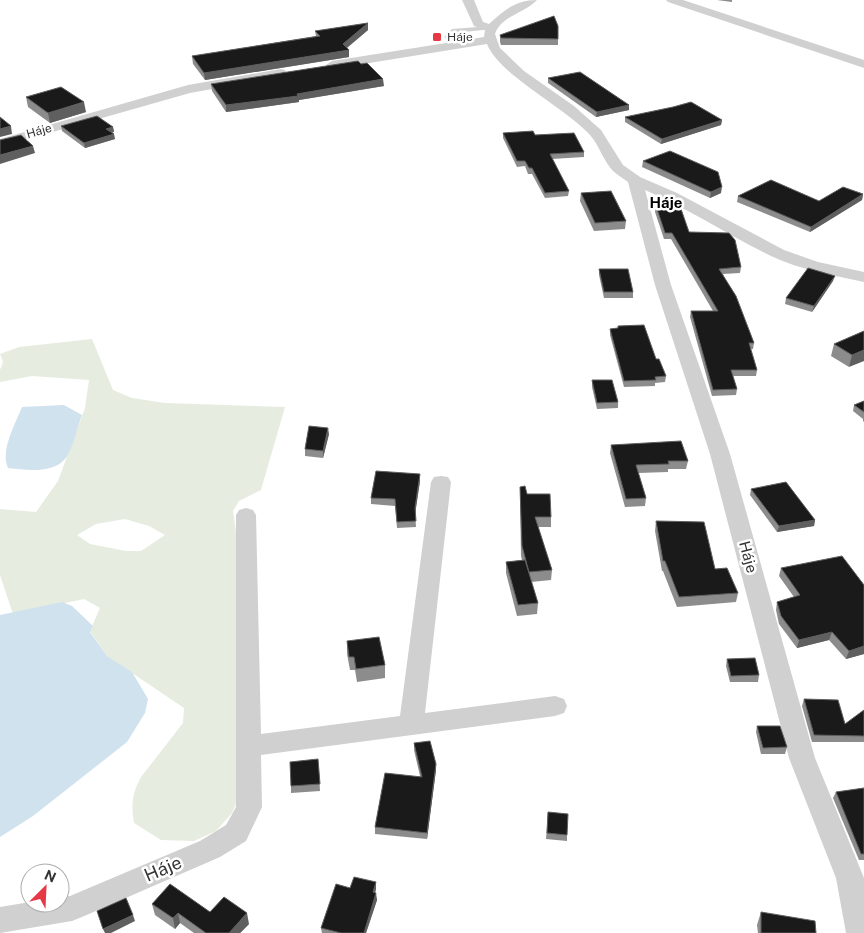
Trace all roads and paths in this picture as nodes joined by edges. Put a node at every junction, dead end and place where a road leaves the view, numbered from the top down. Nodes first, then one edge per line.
1 (468, 0) edge
2 (531, 0) edge
3 (672, 0) edge
4 (491, 34) junction
5 (864, 64) edge
6 (318, 68) edge
7 (298, 71) edge
8 (0, 143) edge
9 (635, 180) junction
10 (864, 277) edge
11 (441, 482) dead end
12 (246, 515) dead end
13 (554, 706) dead end
14 (411, 725) junction
15 (249, 746) junction
16 (0, 920) edge
17 (860, 933) edge

1 - 4 street
2 - 4 street
3 - 5 street
4 - 6 street
4 - 9 street
7 - 8 street, Háje
9 - 10 street
9 - 17 street, Háje
11 - 14 street
12 - 15 street, Háje
13 - 14 street
14 - 15 street
15 - 16 street, Háje

